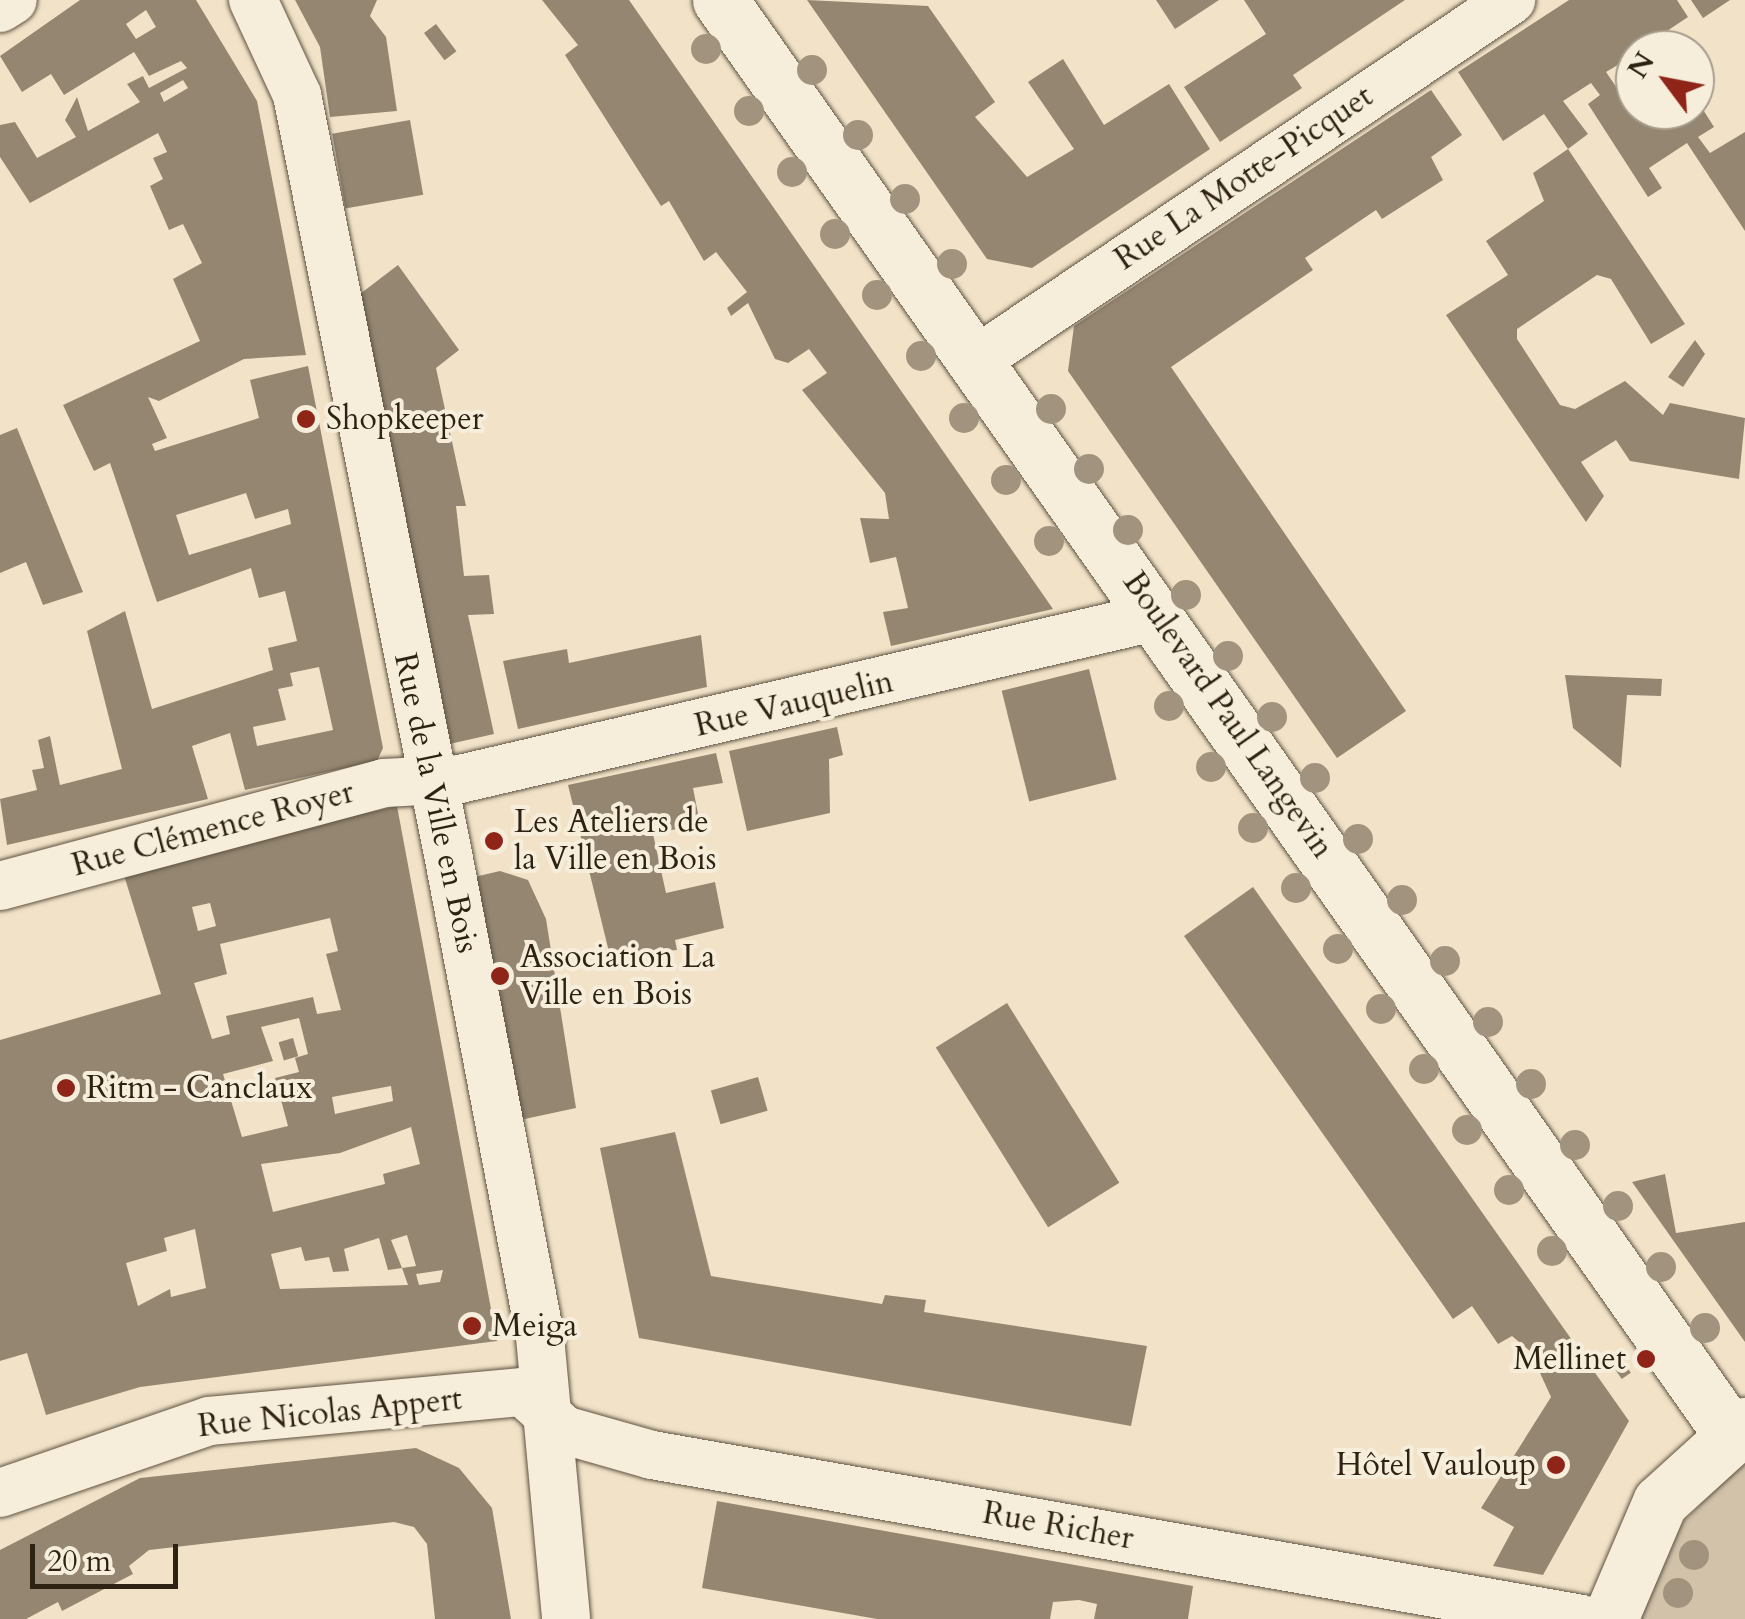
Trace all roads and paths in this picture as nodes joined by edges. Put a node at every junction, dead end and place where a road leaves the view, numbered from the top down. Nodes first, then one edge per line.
1 (13, 0) edge
2 (253, 0) edge
3 (720, 0) edge
4 (1511, 0) edge
5 (0, 8) edge
6 (978, 359) junction
7 (1158, 616) junction
8 (427, 781) junction
9 (0, 886) edge
10 (544, 1410) junction
11 (1738, 1429) edge
12 (0, 1493) edge
13 (566, 1619) edge
14 (1582, 1619) edge
15 (1610, 1619) edge

1 - 5 street
2 - 8 street, Rue de la Ville en Bois
3 - 6 street, Boulevard Paul Langevin
4 - 6 street, Rue La Motte-Picquet
6 - 7 street, Boulevard Paul Langevin
7 - 8 street, Rue Vauquelin
7 - 11 street, Boulevard Paul Langevin
8 - 9 street, Rue Clémence Royer
8 - 10 street, Rue de la Ville en Bois
10 - 12 street, Rue Nicolas Appert
10 - 13 street, Rue de la Ville en Bois
10 - 14 street, Rue Richer
11 - 15 street

